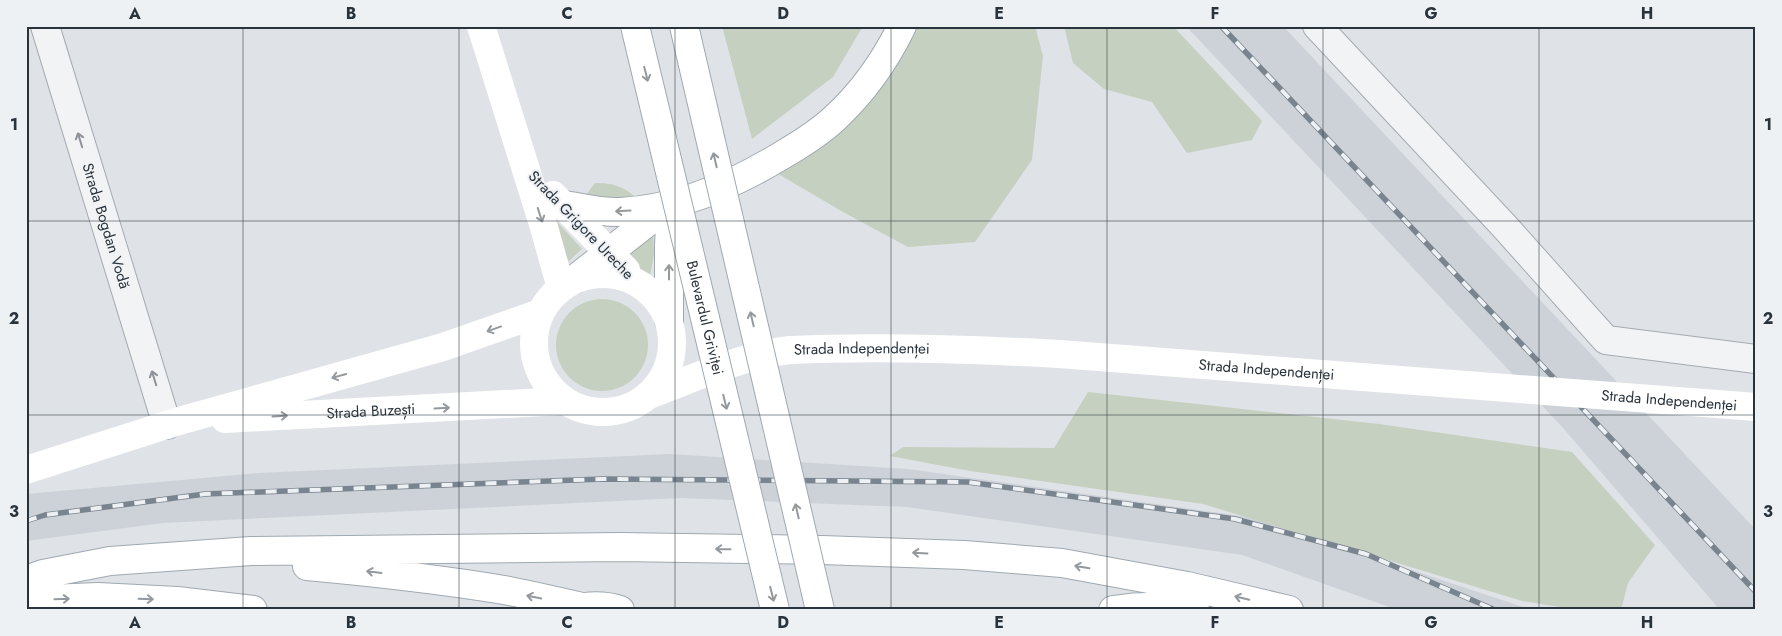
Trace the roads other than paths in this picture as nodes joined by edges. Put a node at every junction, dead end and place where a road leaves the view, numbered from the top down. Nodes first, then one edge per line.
1 (45, 26) edge
2 (480, 26) edge
3 (635, 26) edge
4 (684, 26) edge
5 (902, 26) edge
6 (1317, 26) edge
7 (525, 168) junction
8 (671, 203) junction
9 (564, 206) junction
10 (610, 252) junction
11 (636, 283) junction
12 (568, 284) junction
13 (540, 313) junction
14 (670, 328) junction
15 (775, 352) junction
16 (1756, 359) edge
17 (651, 394) junction
18 (563, 400) junction
19 (1756, 407) edge
20 (173, 423) junction
21 (26, 470) edge
22 (110, 561) junction
23 (26, 580) edge
24 (26, 600) edge
25 (577, 608) edge
26 (253, 610) edge
27 (620, 610) edge
28 (775, 610) edge
29 (820, 610) edge
30 (1113, 610) edge
31 (1195, 610) edge
32 (1289, 610) edge

20 -> 1 street, Strada Bogdan Vodă
2 - 7 main road, Strada Grigore Ureche
3 -> 28 main road, Bulevardul Griviței, bridge
29 -> 4 main road, bridge
5 - 8 main road
6 - 16 street
7 - 9 main road, Strada Grigore Ureche
7 -> 12 main road, Strada Grigore Ureche
8 -> 9 main road
8 - 10 main road
14 -> 8 main road
9 - 10 main road, Strada Grigore Ureche
10 - 11 main road, Strada Grigore Ureche
10 - 12 main road
11 - 12 main road
11 - 14 main road
12 - 13 main road
13 - 18 main road
13 -> 20 main road, Strada Buzești
14 - 15 main road, Strada Independenței
14 - 17 main road
15 - 17 main road, Strada Independenței
15 - 19 main road, Strada Independenței, bridge
17 - 18 main road
20 -> 18 main road, Strada Buzești
20 - 21 main road, Strada Buzești
22 - 23 main road
25 -> 22 main road
32 -> 22 main road
24 -> 26 main road
25 - 27 main road
30 - 31 main road

